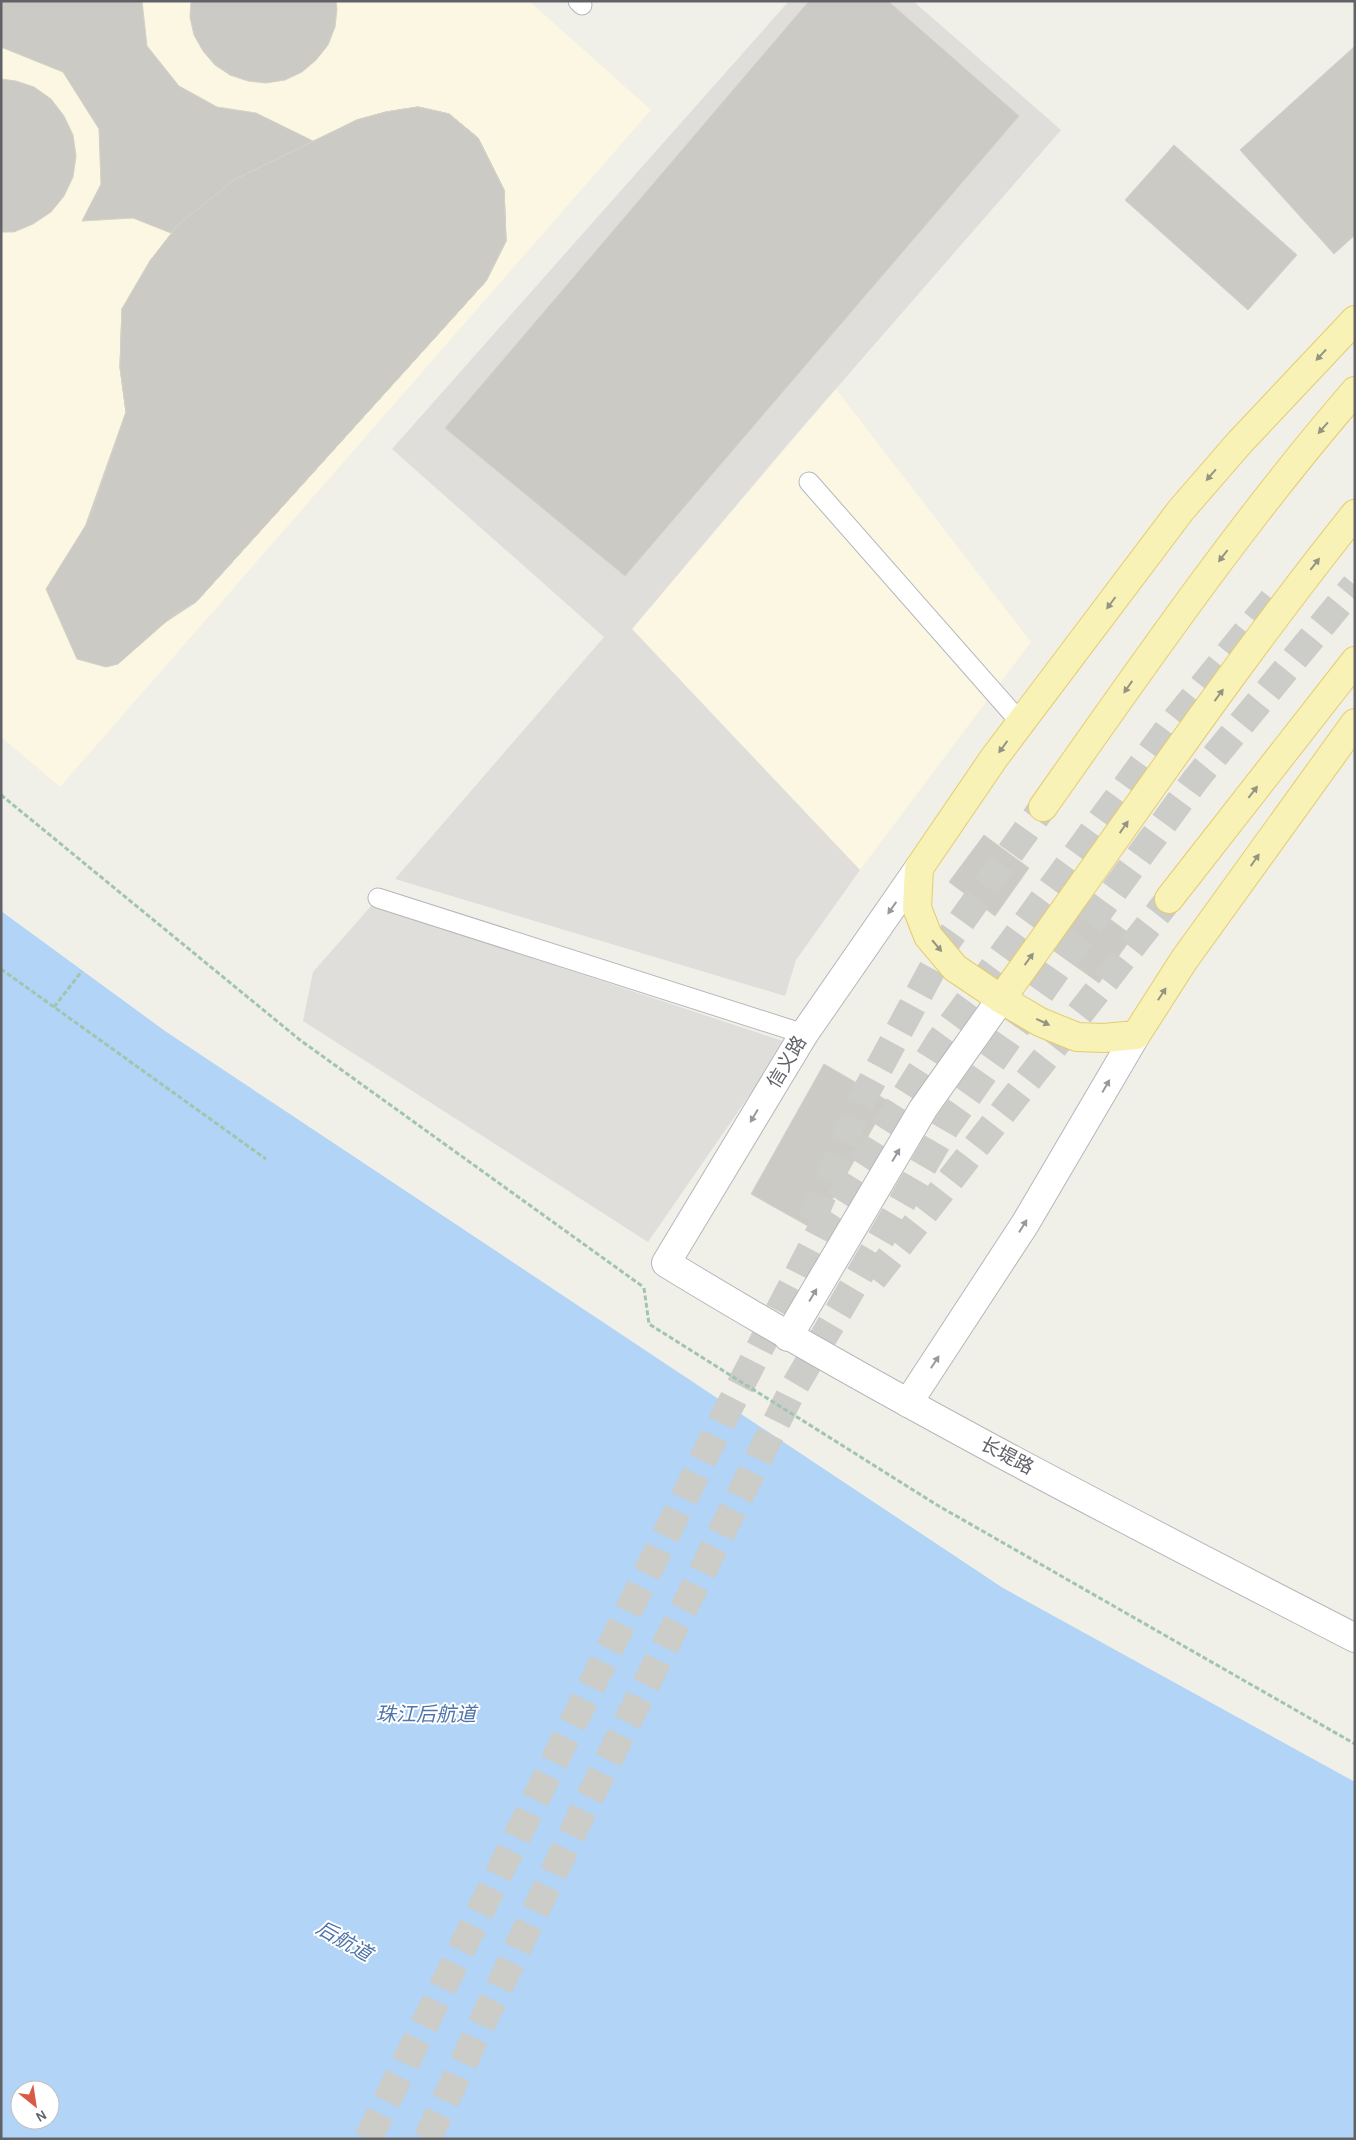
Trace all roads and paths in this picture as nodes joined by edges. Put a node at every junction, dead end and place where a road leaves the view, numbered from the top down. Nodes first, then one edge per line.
1 (1355, 320) edge
2 (1355, 391) edge
3 (810, 482) dead end
4 (1355, 514) edge
5 (1355, 661) edge
6 (1021, 722) junction
7 (1355, 723) edge
8 (1, 795) edge
9 (1042, 807) tunnel mouth
10 (920, 868) junction
11 (378, 898) dead end
12 (1169, 899) tunnel mouth
13 (1, 969) edge
14 (82, 971) dead end
15 (1001, 999) junction
16 (54, 1007) junction
17 (804, 1034) junction
18 (1136, 1034) junction
19 (266, 1159) dead end
20 (666, 1263) junction
21 (644, 1288) junction
22 (788, 1337) junction
23 (908, 1403) junction
24 (1355, 1638) edge
25 (1355, 1744) edge

1 -> 6 main road
2 -> 9 main road
3 - 6 lane
15 -> 4 main road
12 -> 5 main road
6 -> 10 main road
18 -> 7 main road
8 - 21 path
10 -> 15 main road
10 -> 17 street, 信义路
11 - 17 lane
13 - 16 path
14 - 16 path
15 -> 18 main road
22 -> 15 street
16 - 19 path
17 -> 20 street, 信义路
23 -> 18 street
20 - 21 path
20 - 22 street, 长堤路
21 - 25 path
22 - 23 street, 长堤路
23 - 24 street, 长堤路

